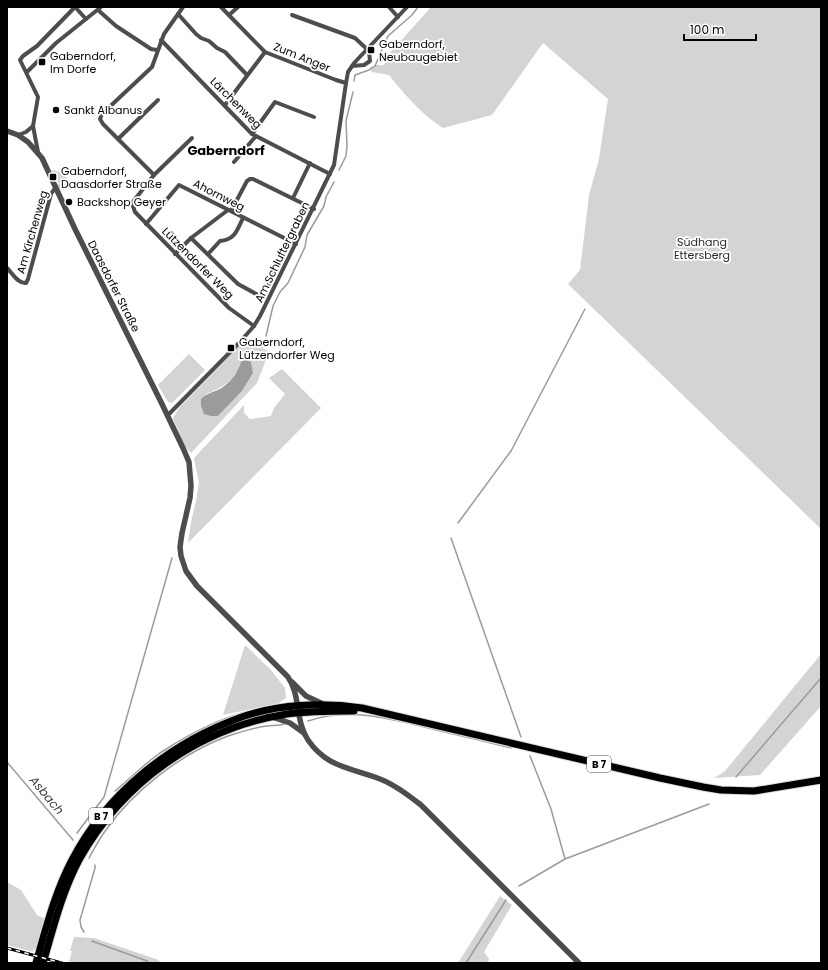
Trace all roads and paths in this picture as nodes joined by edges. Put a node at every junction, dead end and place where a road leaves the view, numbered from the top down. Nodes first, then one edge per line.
1 (75, 7) edge
2 (183, 7) edge
3 (221, 7) edge
4 (238, 7) edge
5 (389, 7) edge
6 (407, 7) edge
7 (99, 8) edge
8 (178, 14) junction
9 (292, 15) dead end
10 (229, 16) junction
11 (398, 17) junction
12 (86, 19) junction
13 (161, 40) junction
14 (368, 49) junction
15 (157, 50) junction
16 (264, 52) junction
17 (352, 66) junction
18 (27, 72) junction
19 (247, 74) junction
20 (346, 83) junction
21 (158, 100) dead end
22 (225, 105) junction
23 (314, 117) dead end
24 (33, 126) junction
25 (7, 131) edge
26 (18, 135) junction
27 (254, 135) junction
28 (192, 138) dead end
29 (118, 139) junction
30 (38, 152) junction
31 (234, 162) dead end
32 (310, 163) junction
33 (330, 174) junction
34 (154, 175) junction
35 (55, 188) junction
36 (293, 198) junction
37 (314, 209) junction
38 (230, 210) junction
39 (243, 218) junction
40 (146, 224) junction
41 (191, 238) junction
42 (290, 241) junction
43 (296, 244) junction
44 (175, 254) junction
45 (208, 254) junction
46 (7, 268) edge
47 (254, 326) junction
48 (168, 415) junction
49 (291, 680) junction
50 (325, 706) junction
51 (298, 710) junction
52 (380, 712) junction
53 (272, 717) junction
54 (304, 734) junction
55 (821, 780) edge
56 (36, 963) edge
57 (43, 963) edge
58 (579, 963) edge

1 - 12 street
1 - 18 street
2 - 8 street
3 - 10 street, Zum Anger
4 - 10 street
5 - 11 street
6 - 11 street, Am Schluftergraben
7 - 12 street
7 - 15 street
8 - 13 street
8 - 19 street
9 - 14 street
10 - 16 street, Zum Anger
11 - 14 street, Am Schluftergraben
12 - 18 street
13 - 15 street
13 - 22 street, Lärchenweg
14 - 17 street, Am Schluftergraben
14 - 17 street, Am Schluftergraben
15 - 29 street
16 - 19 street
16 - 20 street, Zum Anger
17 - 20 street, Am Schluftergraben
18 - 24 street
19 - 22 street
20 - 33 street, Am Schluftergraben
21 - 29 street
22 - 27 street, Lärchenweg
23 - 27 street
24 - 26 street
24 - 30 street
25 - 26 street, Daasdorfer Straße
26 - 30 street, Daasdorfer Straße
27 - 31 street
27 - 32 street, Lärchenweg
28 - 34 street
29 - 34 street
30 - 35 street, Daasdorfer Straße
32 - 33 street, Lärchenweg
32 - 36 street
33 - 37 street, Am Schluftergraben
34 - 40 street, Lützendorfer Weg
35 - 46 street, Am Kirchenweg
35 - 48 street, Daasdorfer Straße
36 - 37 street
36 - 38 street
37 - 43 street, Am Schluftergraben
38 - 39 street, Ahornweg
38 - 40 street, Ahornweg
38 - 41 street
39 - 42 street, Ahornweg
39 - 45 street
40 - 44 street, Lützendorfer Weg
41 - 44 street
41 - 45 street
42 - 43 street, Ahornweg
42 - 45 street
43 - 47 street, Am Schluftergraben
44 - 47 street, Lützendorfer Weg
47 - 48 street, Am Schluftergraben
48 - 49 street, Daasdorfer Straße
49 - 50 street, Daasdorfer Straße
49 - 51 street
50 - 51 main road, B 7
50 - 52 main road, B 7
51 - 52 main road, B 7
51 - 53 main road, B 7
51 - 54 street
51 - 56 main road, B 7
52 - 55 main road, B 7
53 - 54 street
53 - 57 main road, B 7
54 - 58 street

